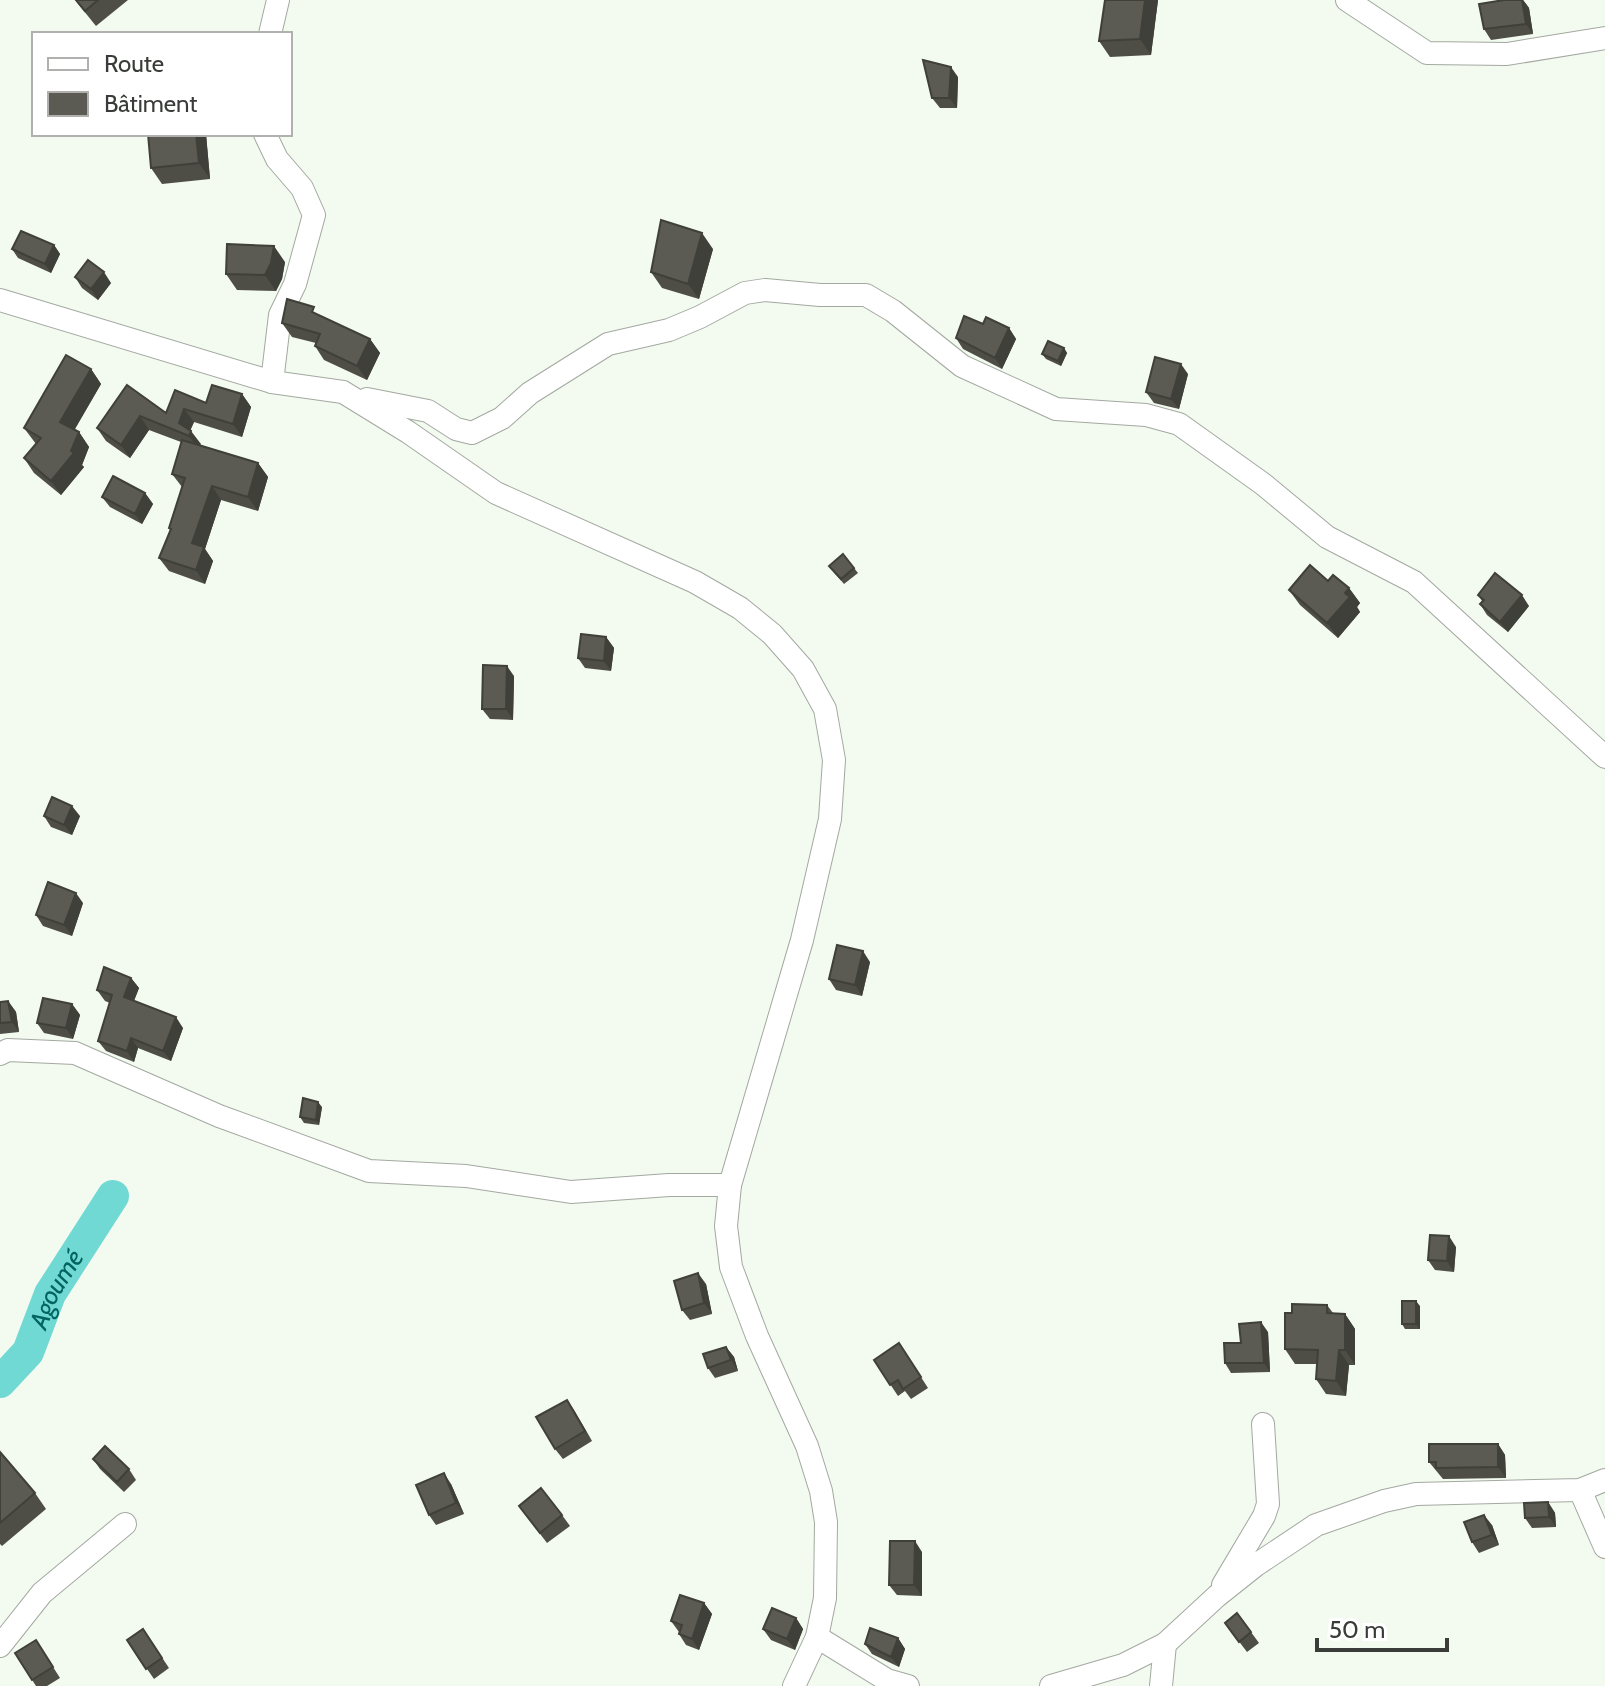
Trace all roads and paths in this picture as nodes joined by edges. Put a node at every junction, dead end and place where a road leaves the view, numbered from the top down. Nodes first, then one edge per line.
1 (278, 0) edge
2 (1347, 0) edge
3 (270, 32) edge
4 (1605, 38) edge
5 (266, 136) edge
6 (0, 300) edge
7 (272, 382) junction
8 (343, 392) junction
9 (1605, 757) edge
10 (0, 1054) edge
11 (730, 1185) junction
12 (1263, 1424) dead end
13 (1605, 1480) edge
14 (1580, 1490) junction
15 (125, 1524) dead end
16 (1605, 1547) edge
17 (1217, 1596) junction
18 (817, 1637) junction
19 (1165, 1644) junction
20 (0, 1646) edge
21 (794, 1686) edge
22 (908, 1686) edge
23 (1051, 1686) edge
24 (1161, 1686) edge

1 - 3 street
2 - 4 street
5 - 7 street
6 - 7 street
7 - 8 street
8 - 9 street
8 - 11 street
10 - 11 street
11 - 18 street
12 - 17 street
13 - 14 street
14 - 16 street
14 - 17 street
15 - 20 street
17 - 19 street
18 - 21 street
18 - 22 street
19 - 23 street
19 - 24 street

